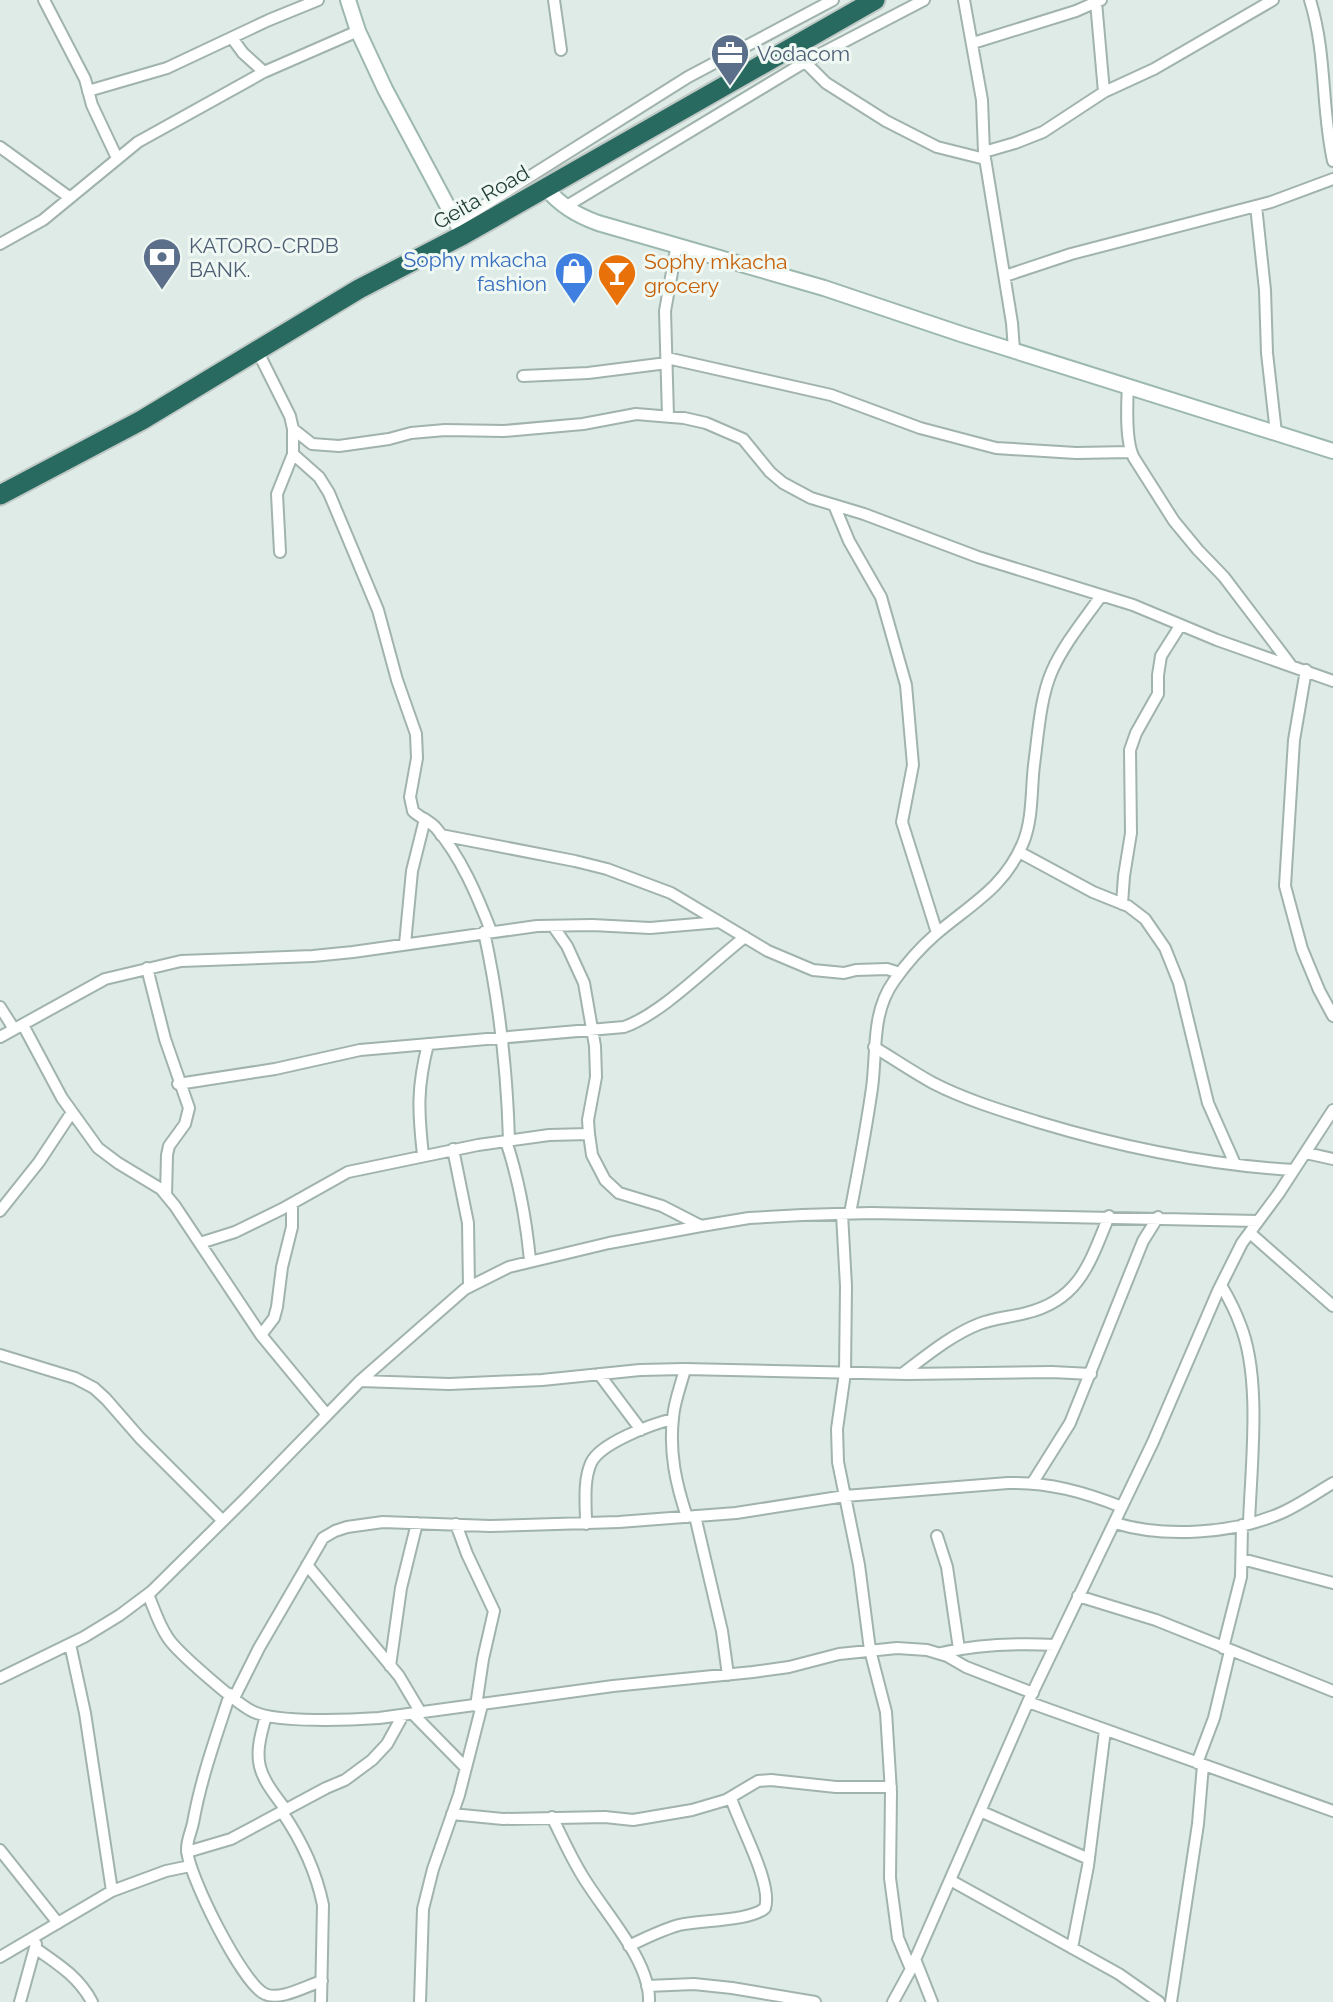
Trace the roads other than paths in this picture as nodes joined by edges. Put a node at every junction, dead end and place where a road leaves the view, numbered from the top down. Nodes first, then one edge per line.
1 (44, 0) edge
2 (318, 0) edge
3 (348, 0) edge
4 (554, 0) edge
5 (833, 0) edge
6 (875, 0) edge
7 (924, 0) edge
8 (964, 0) edge
9 (1273, 0) edge
10 (1310, 0) edge
11 (1099, 1) edge
12 (358, 31) junction
13 (232, 38) junction
14 (973, 43) junction
15 (561, 50) dead end
16 (800, 54) junction
17 (264, 72) junction
18 (88, 91) junction
19 (1104, 92) junction
20 (0, 147) edge
21 (984, 156) junction
22 (117, 158) junction
23 (1333, 161) edge
24 (1333, 179) edge
25 (545, 187) junction
26 (69, 197) junction
27 (565, 206) junction
28 (1256, 206) junction
29 (460, 229) junction
30 (0, 244) edge
31 (677, 244) junction
32 (1004, 276) junction
33 (1014, 349) junction
34 (257, 350) junction
35 (667, 361) junction
36 (523, 376) dead end
37 (1128, 385) junction
38 (668, 416) junction
39 (293, 429) junction
40 (1276, 433) junction
41 (1333, 451) edge
42 (1130, 452) junction
43 (293, 454) junction
44 (0, 495) edge
45 (834, 505) junction
46 (281, 552) dead end
47 (1101, 596) junction
48 (1180, 625) junction
49 (1290, 664) junction
50 (1306, 670) junction
51 (1333, 681) edge
52 (425, 819) junction
53 (441, 835) junction
54 (1019, 852) junction
55 (1122, 904) junction
56 (720, 922) junction
57 (553, 926) junction
58 (488, 931) junction
59 (937, 933) junction
60 (745, 937) junction
61 (405, 943) junction
62 (147, 968) junction
63 (900, 972) junction
64 (0, 1007) edge
65 (1333, 1016) edge
66 (18, 1027) junction
67 (593, 1029) junction
68 (0, 1037) edge
69 (500, 1038) junction
70 (428, 1044) junction
71 (874, 1047) junction
72 (178, 1084) junction
73 (1333, 1111) edge
74 (72, 1112) junction
75 (589, 1133) junction
76 (507, 1141) junction
77 (453, 1149) junction
78 (1306, 1153) junction
79 (423, 1155) junction
80 (1333, 1159) edge
81 (1235, 1164) junction
82 (1294, 1170) junction
83 (166, 1195) junction
84 (292, 1204) junction
85 (0, 1211) edge
86 (846, 1213) junction
87 (1109, 1216) junction
88 (1158, 1217) junction
89 (1258, 1221) junction
90 (701, 1226) junction
91 (1250, 1233) junction
92 (200, 1243) junction
93 (530, 1260) junction
94 (1221, 1284) junction
95 (469, 1287) junction
96 (1333, 1306) edge
97 (261, 1335) junction
98 (0, 1355) edge
99 (685, 1369) junction
100 (845, 1373) junction
101 (599, 1374) junction
102 (902, 1374) junction
103 (1091, 1374) junction
104 (360, 1381) junction
105 (327, 1415) junction
106 (673, 1419) junction
107 (641, 1430) junction
108 (1033, 1482) junction
109 (1333, 1483) edge
110 (845, 1496) junction
111 (1122, 1507) junction
112 (691, 1516) junction
113 (222, 1520) junction
114 (1115, 1522) junction
115 (417, 1523) junction
116 (456, 1524) junction
117 (586, 1524) junction
118 (1245, 1524) junction
119 (937, 1536) dead end
120 (1242, 1559) junction
121 (307, 1565) junction
122 (1333, 1583) edge
123 (148, 1594) junction
124 (1078, 1596) junction
125 (70, 1644) junction
126 (1055, 1645) junction
127 (959, 1649) junction
128 (870, 1650) junction
129 (1227, 1650) junction
130 (938, 1654) junction
131 (390, 1666) junction
132 (728, 1675) junction
133 (0, 1678) edge
134 (1333, 1691) edge
135 (232, 1696) junction
136 (1031, 1698) junction
137 (479, 1705) junction
138 (413, 1714) junction
139 (266, 1716) junction
140 (1105, 1731) junction
141 (1200, 1764) junction
142 (466, 1768) junction
143 (891, 1787) junction
144 (731, 1798) junction
145 (284, 1811) junction
146 (980, 1811) junction
147 (1333, 1811) edge
148 (452, 1814) junction
149 (552, 1817) junction
150 (0, 1850) edge
151 (187, 1852) junction
152 (1089, 1859) junction
153 (190, 1866) junction
154 (950, 1880) junction
155 (113, 1891) junction
156 (58, 1923) junction
157 (38, 1935) junction
158 (629, 1946) junction
159 (35, 1948) junction
160 (1072, 1948) junction
161 (0, 1957) edge
162 (913, 1964) junction
163 (322, 1981) junction
164 (647, 1986) junction
165 (264, 1998) edge
166 (20, 2002) edge
167 (92, 2002) edge
168 (321, 2002) edge
169 (420, 2002) edge
170 (649, 2002) edge
171 (814, 2002) edge
172 (893, 2002) edge
173 (932, 2002) edge
174 (1159, 2002) edge
175 (1171, 2002) edge

1 - 18 street
2 - 13 street
3 - 12 street
4 - 15 street
5 - 29 street
6 - 16 highway, Geita Road
7 - 16 street
8 - 14 street
9 - 19 street
10 - 23 street
11 - 14 street
11 - 19 street
12 - 17 street
12 - 29 street
13 - 17 street
13 - 18 street
14 - 21 street
16 - 21 street
16 - 25 highway, Geita Road
16 - 27 street
17 - 22 street
18 - 22 street
19 - 21 street
20 - 26 street
21 - 32 street
22 - 26 street
24 - 28 street
25 - 27 street
25 - 29 highway, Geita Road
26 - 30 street
27 - 31 street
28 - 32 street
28 - 40 street
29 - 34 highway, Geita Road
31 - 33 street
31 - 35 street
32 - 33 street
33 - 37 street
34 - 39 street
34 - 44 highway, Geita Road
35 - 36 street
35 - 38 street
35 - 42 street
37 - 40 street
37 - 42 street
38 - 39 street
38 - 45 street
39 - 43 street
40 - 41 street
42 - 49 street
43 - 46 street
43 - 52 street
45 - 47 street
45 - 59 street
47 - 48 street
47 - 54 street
48 - 49 street
48 - 55 street
49 - 50 street
50 - 51 street
50 - 65 street
52 - 53 street
52 - 61 street
53 - 56 street
53 - 58 street
54 - 55 street
54 - 59 street
55 - 81 street
56 - 57 street
56 - 60 street
57 - 58 street
57 - 67 street
58 - 61 street
58 - 69 street
59 - 63 street
60 - 63 street
60 - 67 street
61 - 62 street
62 - 66 street
62 - 72 street
63 - 71 street
64 - 66 street
66 - 68 street
66 - 74 street
67 - 69 street
67 - 75 street
69 - 70 street
69 - 76 street
70 - 72 street
70 - 79 street
71 - 81 street
71 - 86 street
72 - 83 street
73 - 78 street
74 - 83 street
74 - 85 street
75 - 76 street
75 - 90 street
76 - 77 street
76 - 93 street
77 - 79 street
77 - 95 street
78 - 80 street
78 - 82 street
79 - 84 street
81 - 82 street
82 - 89 street
83 - 92 street
84 - 92 street
84 - 97 street
86 - 87 street
86 - 90 street
86 - 100 street
87 - 88 street
87 - 102 street
88 - 89 street
88 - 103 street
89 - 91 street
90 - 93 street
91 - 94 street
91 - 96 street
92 - 97 street
93 - 95 street
94 - 111 street
94 - 118 street
95 - 104 street
97 - 105 street
98 - 113 street
99 - 100 street
99 - 101 street
99 - 106 street
100 - 102 street
100 - 110 street
101 - 104 street
101 - 107 street
102 - 103 street
103 - 108 street
104 - 105 street
105 - 113 street
106 - 107 street
106 - 112 street
107 - 117 street
108 - 110 street
108 - 111 street
109 - 118 street
110 - 112 street
110 - 128 street
111 - 114 street
112 - 117 street
112 - 132 street
113 - 123 street
114 - 118 street
114 - 124 street
115 - 116 street
115 - 121 street
115 - 131 street
116 - 117 street
116 - 137 street
118 - 120 street
119 - 127 street
120 - 122 street
120 - 129 street
121 - 131 street
121 - 135 street
123 - 125 street
123 - 135 street
124 - 126 street
124 - 129 street
125 - 133 street
125 - 155 street
126 - 127 street
126 - 136 street
127 - 130 street
128 - 130 street
128 - 132 street
128 - 143 street
129 - 134 street
129 - 141 street
130 - 136 street
131 - 138 street
132 - 137 street
135 - 139 street
135 - 151 street
136 - 140 street
136 - 146 street
137 - 138 street
137 - 142 street
138 - 139 street
138 - 142 street
138 - 145 street
139 - 145 street
140 - 141 street
140 - 152 street
141 - 147 street
141 - 175 street
142 - 148 street
143 - 144 street
143 - 162 street
144 - 149 street
144 - 158 street
145 - 151 street
145 - 163 street
146 - 152 street
146 - 154 street
148 - 149 street
148 - 169 street
149 - 158 street
150 - 156 street
151 - 153 street
152 - 160 street
153 - 155 street
153 - 165 street
154 - 160 street
154 - 162 street
155 - 156 street
156 - 157 street
157 - 159 street
157 - 161 street
158 - 164 street
159 - 166 street
159 - 167 street
160 - 174 street
162 - 172 street
162 - 173 street
163 - 165 street
163 - 168 street
164 - 170 street
164 - 171 street

